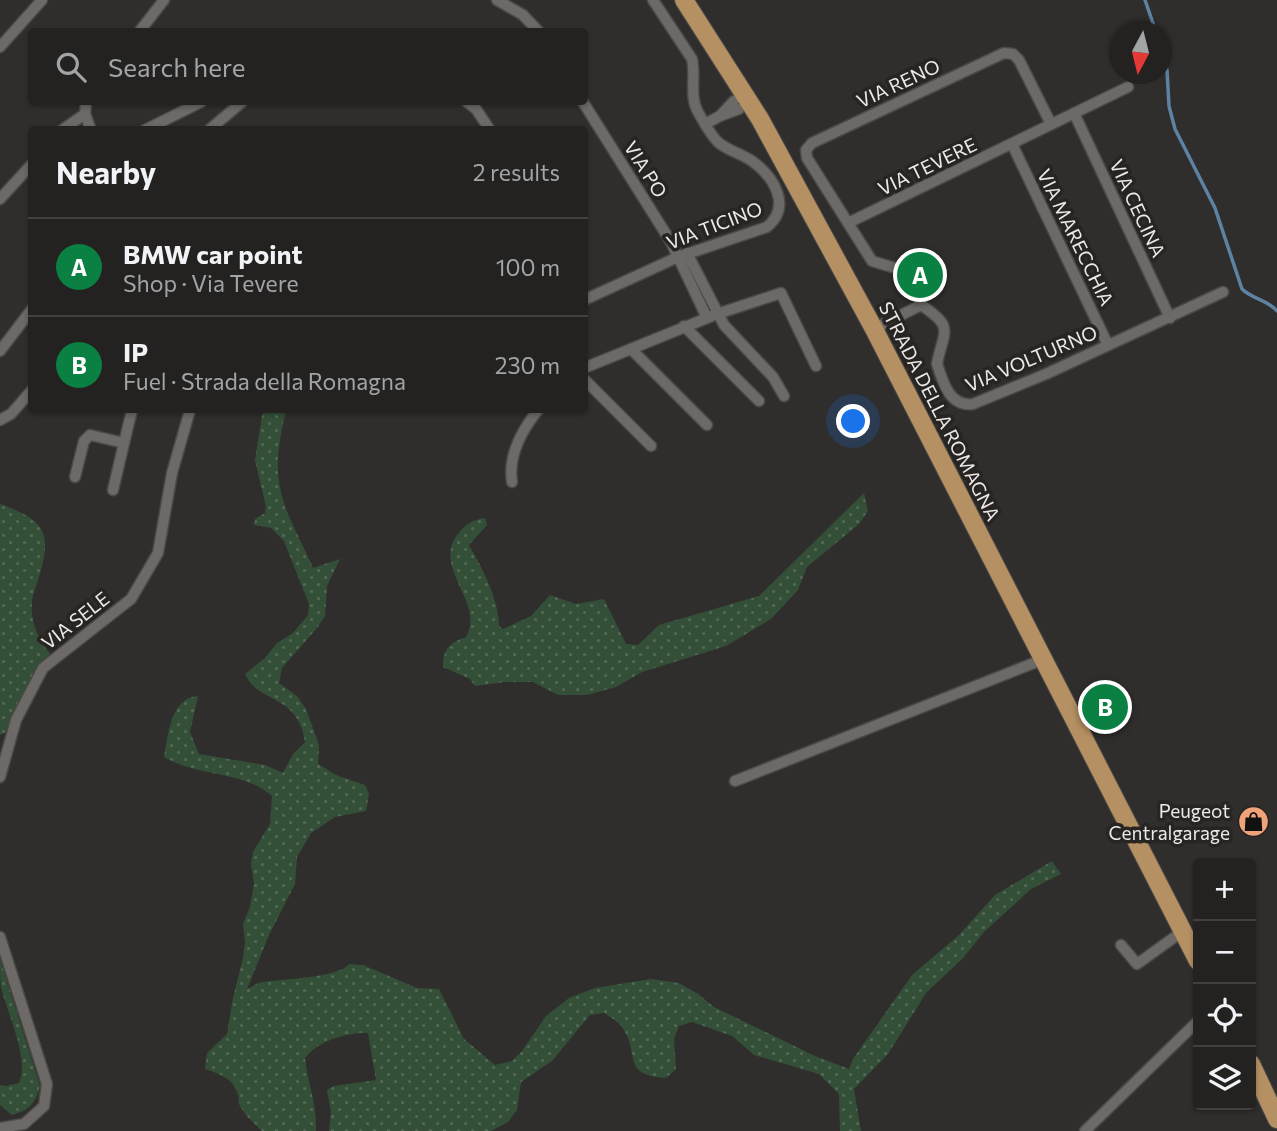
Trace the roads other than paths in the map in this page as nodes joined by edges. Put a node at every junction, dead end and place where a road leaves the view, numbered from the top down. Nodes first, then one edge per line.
1 (42, 0) edge
2 (164, 0) edge
3 (497, 0) edge
4 (653, 0) edge
5 (672, 0) edge
6 (684, 0) edge
7 (142, 28) edge
8 (534, 28) edge
9 (0, 47) edge
10 (1128, 87) dead end
11 (740, 102) junction
12 (86, 105) edge
13 (195, 105) edge
14 (238, 105) edge
15 (471, 105) edge
16 (585, 105) edge
17 (1074, 113) junction
18 (85, 114) junction
19 (705, 124) junction
20 (1051, 124) junction
21 (68, 126) edge
22 (90, 126) edge
23 (153, 126) edge
24 (214, 126) edge
25 (487, 126) edge
26 (1012, 144) junction
27 (28, 168) edge
28 (0, 199) edge
29 (848, 223) junction
30 (682, 255) junction
31 (1223, 292) dead end
32 (588, 298) edge
33 (921, 305) junction
34 (28, 314) edge
35 (712, 316) junction
36 (1170, 318) junction
37 (684, 326) junction
38 (874, 329) junction
39 (1108, 345) junction
40 (631, 349) junction
41 (0, 351) edge
42 (588, 366) edge
43 (816, 366) dead end
44 (588, 383) edge
45 (28, 395) edge
46 (784, 396) dead end
47 (759, 401) dead end
48 (131, 413) edge
49 (189, 413) edge
50 (536, 413) edge
51 (0, 420) edge
52 (707, 425) dead end
53 (124, 443) junction
54 (651, 446) dead end
55 (75, 477) dead end
56 (512, 482) dead end
57 (113, 490) dead end
58 (1044, 659) junction
59 (0, 777) edge
60 (735, 781) dead end
61 (1183, 931) junction
62 (0, 937) edge
63 (1121, 946) dead end
64 (1193, 951) edge
65 (1193, 1026) edge
66 (1256, 1075) edge
67 (1277, 1119) edge
68 (0, 1128) edge
69 (1084, 1131) edge

1 - 9 street
2 - 7 street
3 - 8 street
4 - 19 street
5 - 11 main road, STRADA DELLA ROMAGNA
6 - 11 main road, STRADA DELLA ROMAGNA
10 - 17 street, VIA TEVERE
11 - 19 street
11 - 38 main road, STRADA DELLA ROMAGNA
12 - 18 street
13 - 23 street
14 - 24 street
15 - 25 street
16 - 30 street, VIA PO
17 - 20 street, VIA TEVERE
17 - 36 street, VIA CECINA
18 - 21 street
18 - 22 street
19 - 30 street, VIA TICINO
20 - 26 street, VIA TEVERE
20 - 29 street, VIA RENO
26 - 29 street, VIA TEVERE
26 - 39 street, VIA MARECCHIA
27 - 28 street
29 - 33 street
30 - 32 street, VIA TICINO
30 - 35 street, VIA PO
31 - 36 street, VIA VOLTURNO
33 - 38 street
33 - 39 street, VIA VOLTURNO
34 - 41 street
35 - 37 street
35 - 43 street
35 - 46 street, VIA PO
36 - 39 street, VIA VOLTURNO
37 - 40 street
37 - 47 street
38 - 58 main road, STRADA DELLA ROMAGNA
40 - 42 street
40 - 52 street
44 - 54 street
45 - 51 street
48 - 53 street
49 - 59 street, VIA SELE
50 - 56 street
53 - 55 street
53 - 57 street
58 - 60 street
58 - 61 main road, STRADA DELLA ROMAGNA
61 - 63 street
61 - 64 main road, STRADA DELLA ROMAGNA
62 - 68 street
65 - 69 street
66 - 67 main road

